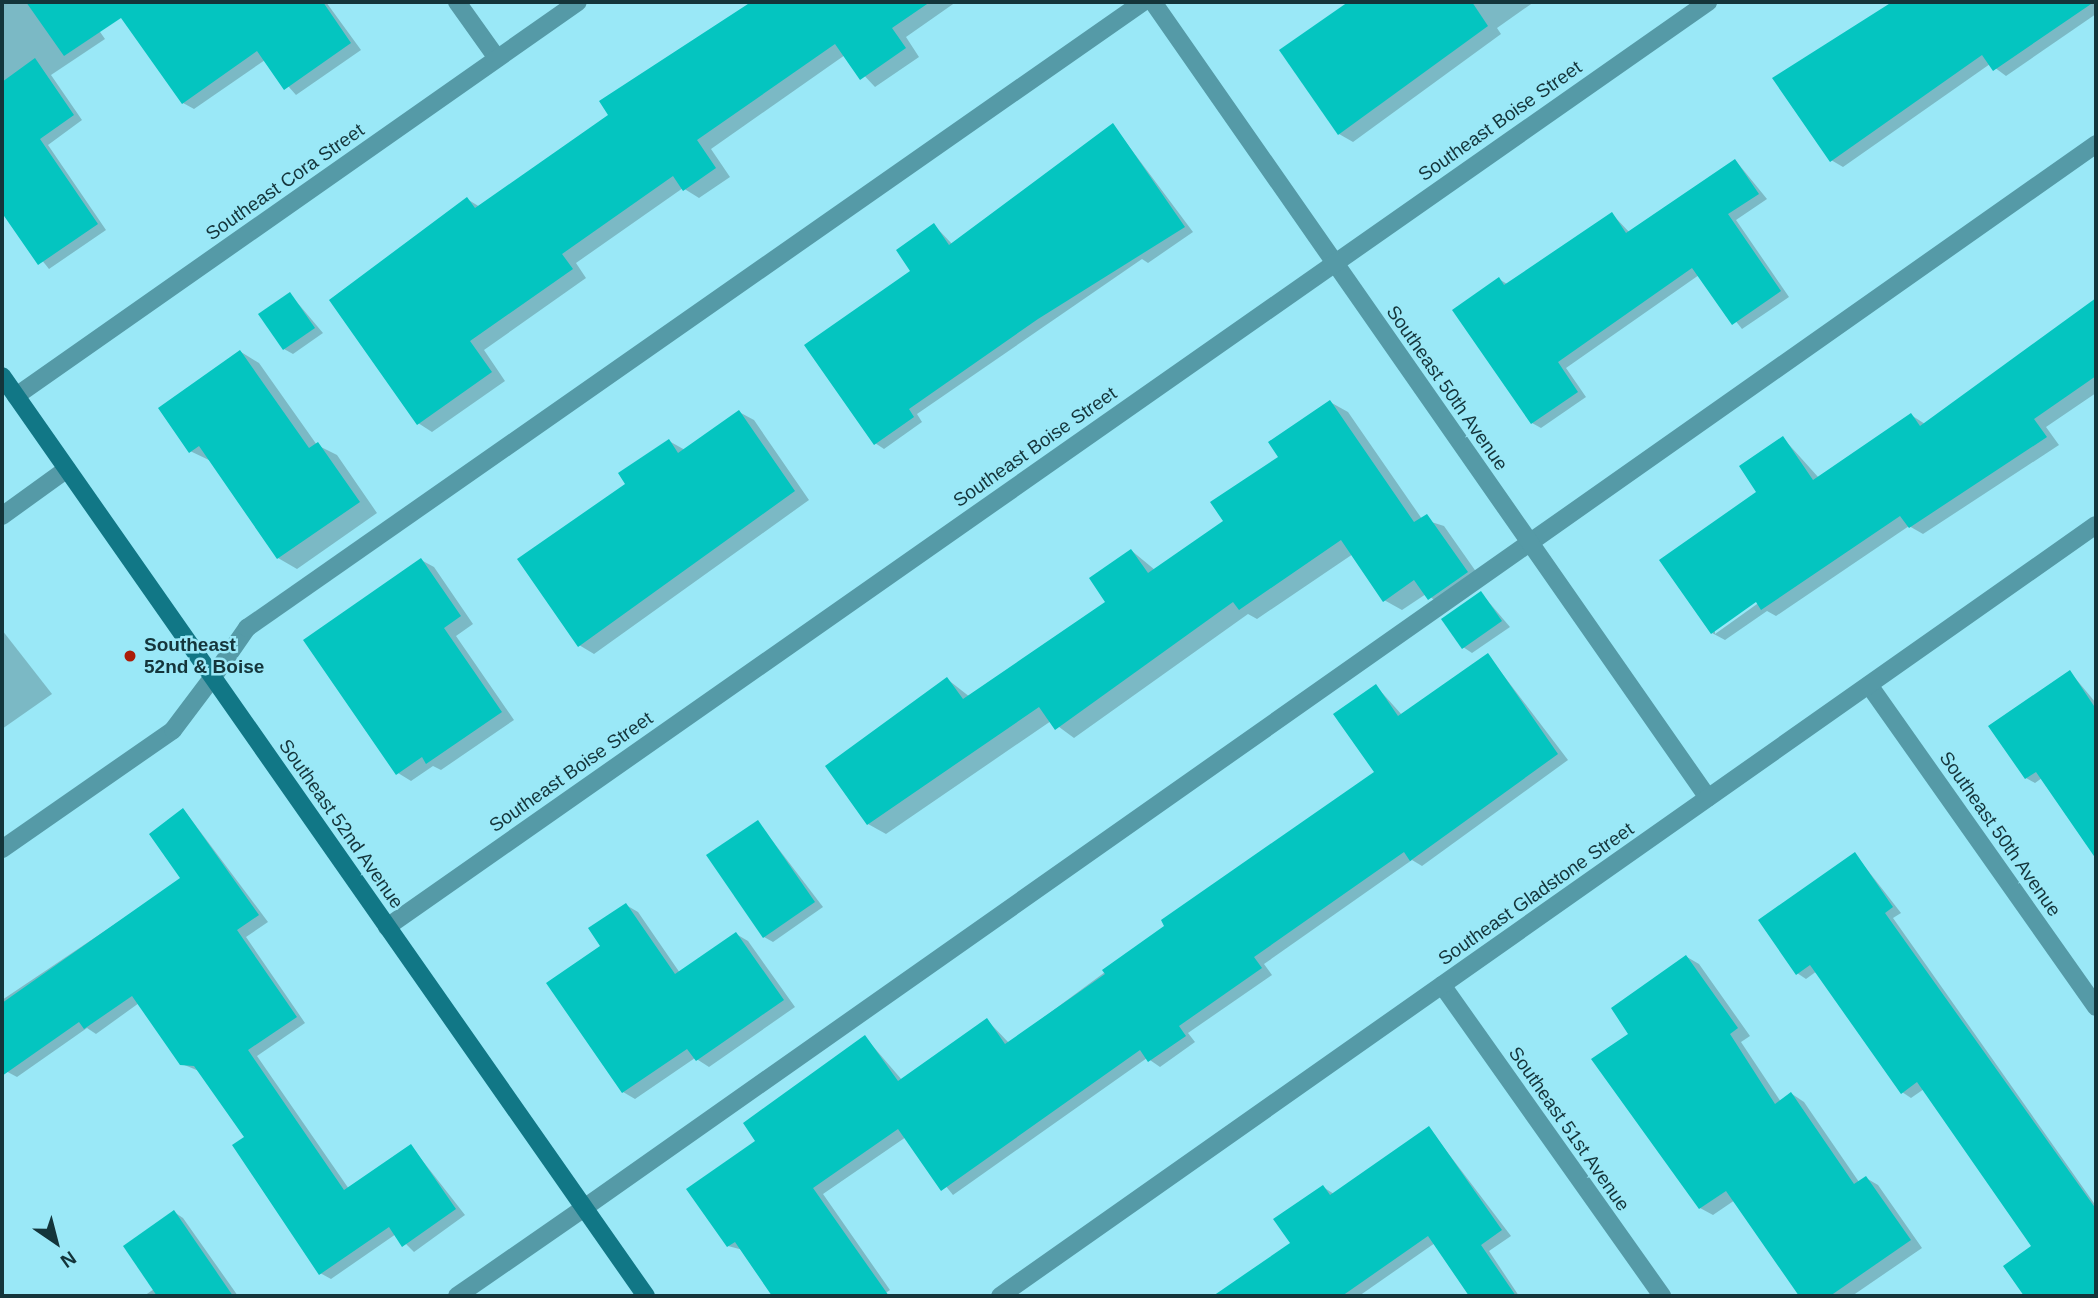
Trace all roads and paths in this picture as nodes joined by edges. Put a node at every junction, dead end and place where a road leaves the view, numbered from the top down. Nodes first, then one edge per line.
1 (457, 2) edge
2 (578, 2) edge
3 (1143, 2) edge
4 (1153, 2) edge
5 (1708, 2) edge
6 (498, 58) junction
7 (2096, 144) edge
8 (1334, 262) junction
9 (2, 376) edge
10 (16, 396) junction
11 (67, 469) junction
12 (2, 516) edge
13 (2096, 525) edge
14 (1529, 543) junction
15 (213, 677) junction
16 (1869, 685) junction
17 (1707, 799) junction
18 (2, 849) edge
19 (387, 927) junction
20 (1442, 985) junction
21 (2096, 1007) edge
22 (584, 1208) junction
23 (457, 1296) edge
24 (646, 1296) edge
25 (1000, 1296) edge
26 (1662, 1296) edge

1 - 6 street
2 - 6 street, Southeast Cora Street
3 - 15 street
4 - 8 street, Southeast 50th Avenue
5 - 8 street, Southeast Boise Street
6 - 10 street, Southeast Cora Street
7 - 14 street
8 - 14 street, Southeast 50th Avenue
8 - 19 street, Southeast Boise Street
9 - 10 main road, Southeast 52nd Avenue
10 - 11 main road, Southeast 52nd Avenue
11 - 12 street
11 - 15 main road, Southeast 52nd Avenue
13 - 16 street, Southeast Gladstone Street
14 - 17 street, Southeast 50th Avenue
14 - 22 street
15 - 18 street
15 - 19 main road, Southeast 52nd Avenue
16 - 17 street, Southeast Gladstone Street
16 - 21 street, Southeast 50th Avenue
17 - 20 street, Southeast Gladstone Street
19 - 22 main road, Southeast 52nd Avenue
20 - 25 street, Southeast Gladstone Street
20 - 26 street, Southeast 51st Avenue
22 - 23 street
22 - 24 main road, Southeast 52nd Avenue

